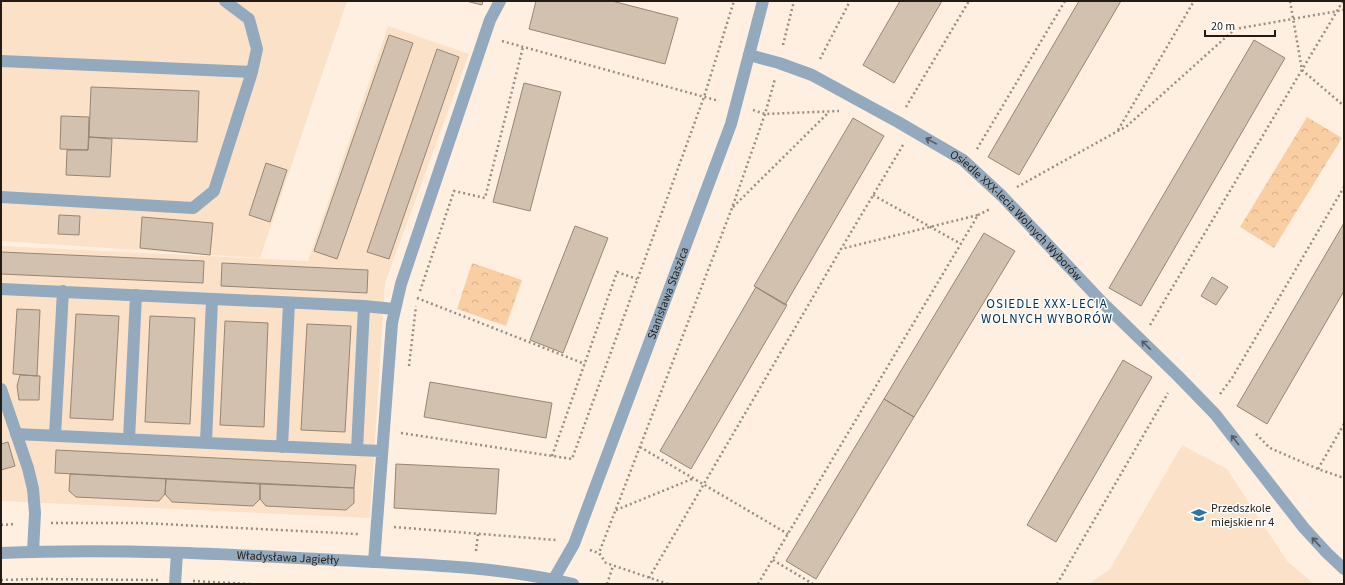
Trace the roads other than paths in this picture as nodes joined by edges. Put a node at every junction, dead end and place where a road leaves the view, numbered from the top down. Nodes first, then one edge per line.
1 (225, 1) edge
2 (500, 1) edge
3 (763, 1) edge
4 (749, 55) junction
5 (1, 62) edge
6 (252, 72) junction
7 (1, 197) edge
8 (1, 289) edge
9 (63, 292) junction
10 (136, 295) junction
11 (212, 299) junction
12 (289, 303) junction
13 (364, 306) junction
14 (394, 309) junction
15 (1, 389) edge
16 (16, 434) junction
17 (55, 435) junction
18 (129, 439) junction
19 (206, 442) junction
20 (282, 446) junction
21 (357, 450) junction
22 (382, 451) junction
23 (33, 552) junction
24 (1, 553) edge
25 (177, 553) junction
26 (374, 562) junction
27 (1344, 569) edge
28 (175, 582) edge
29 (552, 582) edge
30 (574, 584) edge

1 - 6 street
2 - 14 street
3 - 4 street, Stanisława Staszica
27 -> 4 street, Osiedle XXX-lecia Wolnych Wyborów
4 - 29 street, Stanisława Staszica
5 - 6 street
6 - 7 street
8 - 9 street
9 - 10 street
9 - 17 street
10 - 11 street
10 - 18 street
11 - 12 street
11 - 19 street
12 - 13 street
12 - 20 street
13 - 14 street
13 - 21 street
14 - 22 street
15 - 16 street
16 - 17 street
16 - 23 street
17 - 18 street
18 - 19 street
19 - 20 street
20 - 21 street
21 - 22 street
22 - 26 street
23 - 24 street, Władysława Jagiełły
23 - 25 street, Władysława Jagiełły
25 - 26 street, Władysława Jagiełły
25 - 28 street
26 - 29 street, Władysława Jagiełły
29 - 30 street, Władysława Jagiełły

